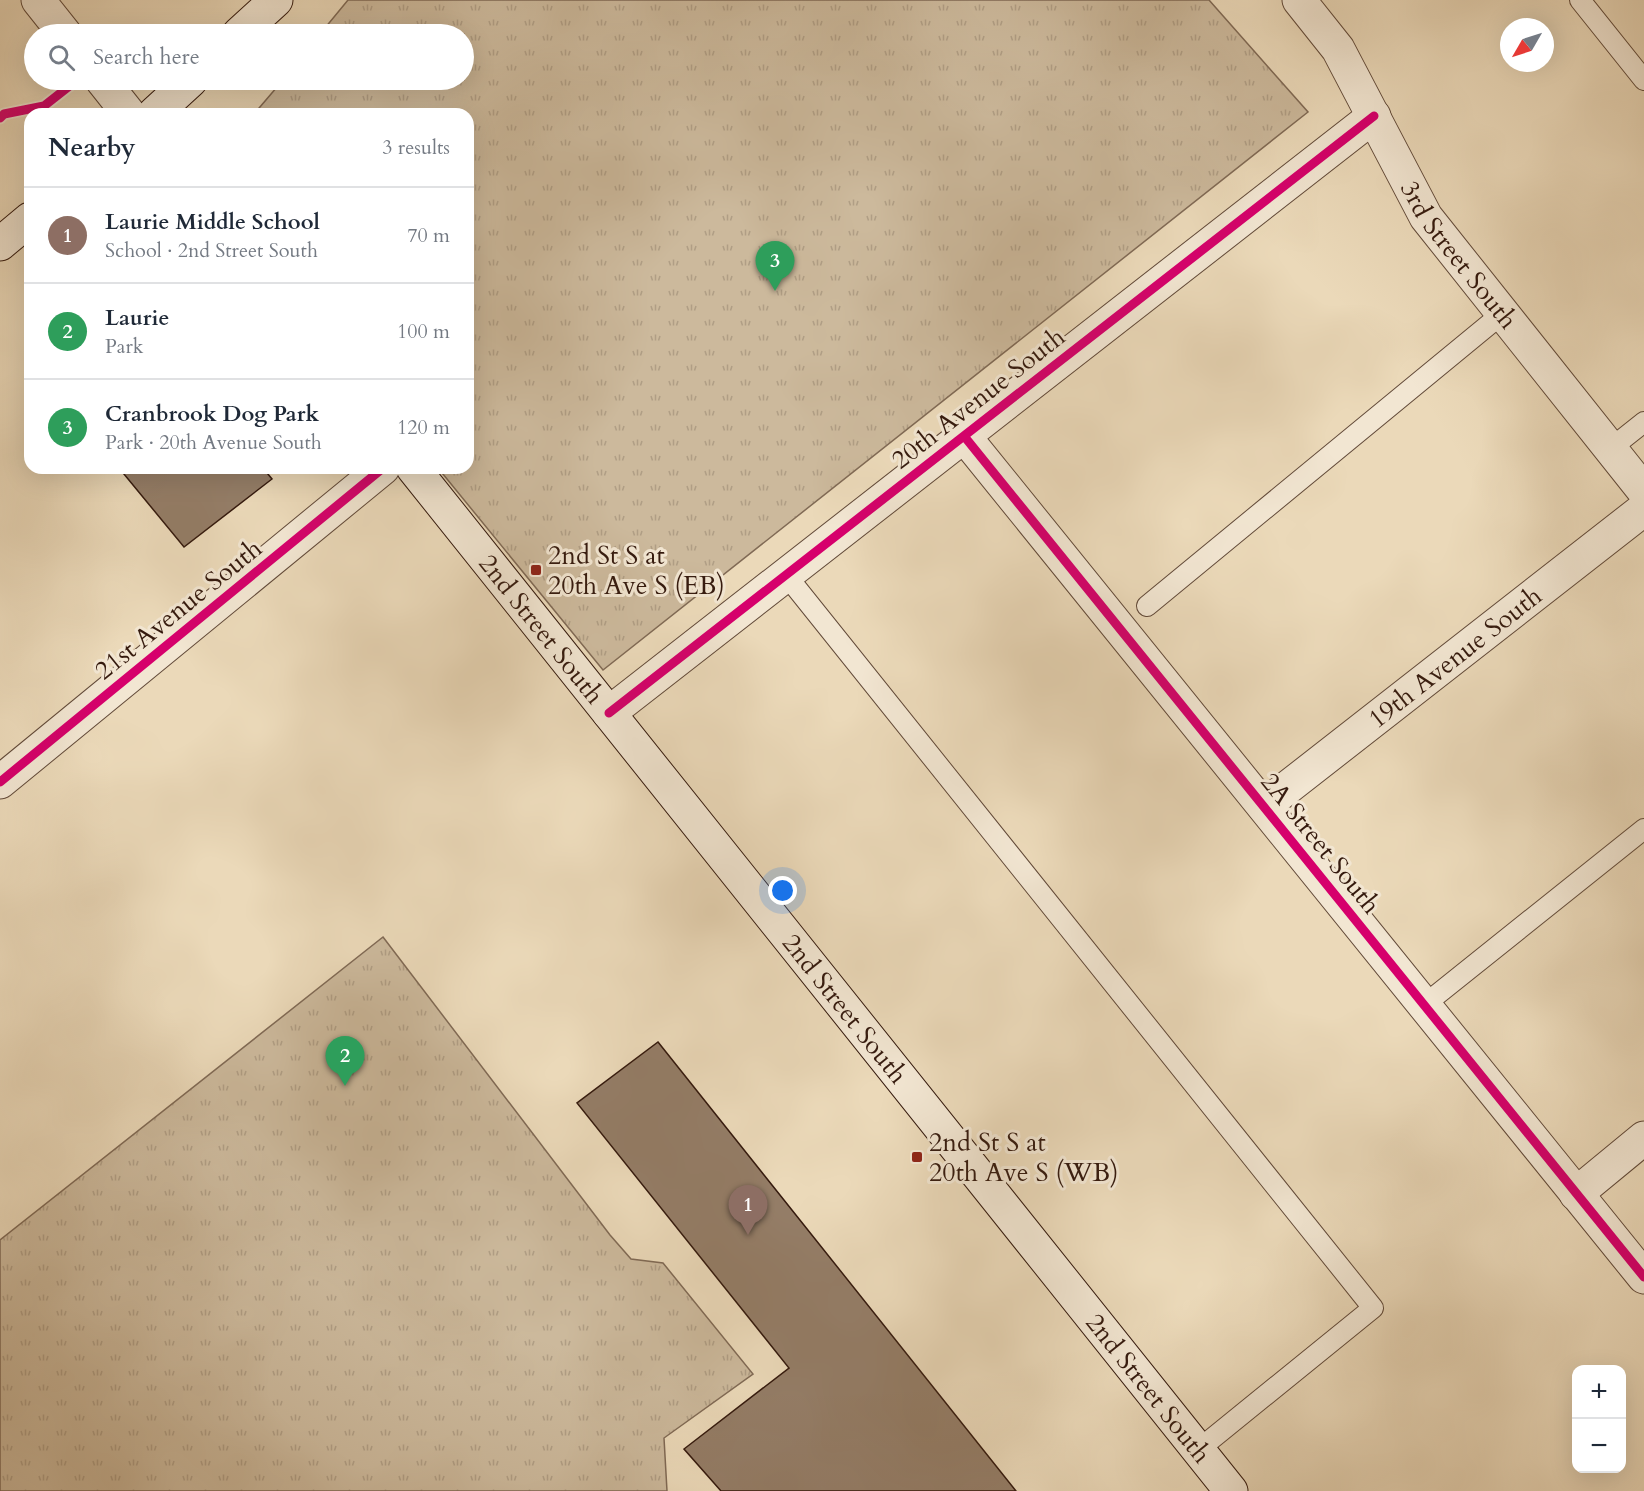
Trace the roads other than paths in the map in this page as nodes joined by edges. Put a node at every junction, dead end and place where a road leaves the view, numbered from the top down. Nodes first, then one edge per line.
1 (38, 0) edge
2 (276, 0) edge
3 (1299, 0) edge
4 (1580, 0) edge
5 (57, 24) edge
6 (250, 24) edge
7 (1644, 80) edge
8 (110, 90) edge
9 (180, 90) edge
10 (124, 108) edge
11 (161, 108) edge
12 (1374, 116) junction
13 (24, 224) edge
14 (0, 244) edge
15 (1503, 314) junction
16 (1644, 422) edge
17 (964, 436) junction
18 (1610, 449) junction
19 (376, 474) edge
20 (418, 474) edge
21 (1644, 491) edge
22 (1644, 509) edge
23 (786, 575) junction
24 (1147, 606) dead end
25 (609, 713) junction
26 (0, 782) edge
27 (1264, 806) junction
28 (1644, 830) edge
29 (1424, 1005) junction
30 (1644, 1138) edge
31 (1576, 1194) junction
32 (1644, 1277) edge
33 (1198, 1450) junction
34 (1231, 1491) edge

1 - 5 street
2 - 6 street
3 - 12 street, 3rd Street South
4 - 7 lane
8 - 10 street
9 - 11 street
12 - 15 street, 3rd Street South
12 - 17 street, 20th Avenue South
13 - 14 street
15 - 18 street, 3rd Street South
15 - 24 lane
16 - 18 lane
17 - 23 street, 20th Avenue South
17 - 27 street, 2A Street South
18 - 21 street, 3rd Street South
19 - 26 street, 21st Avenue South
20 - 25 street, 2nd Street South
22 - 27 street, 19th Avenue South
23 - 25 street, 20th Avenue South
23 - 33 lane
25 - 33 street, 2nd Street South
27 - 29 street, 2A Street South
28 - 29 lane
29 - 31 street, 2A Street South
30 - 31 street
31 - 32 street, 2A Street South
33 - 34 street, 2nd Street South

